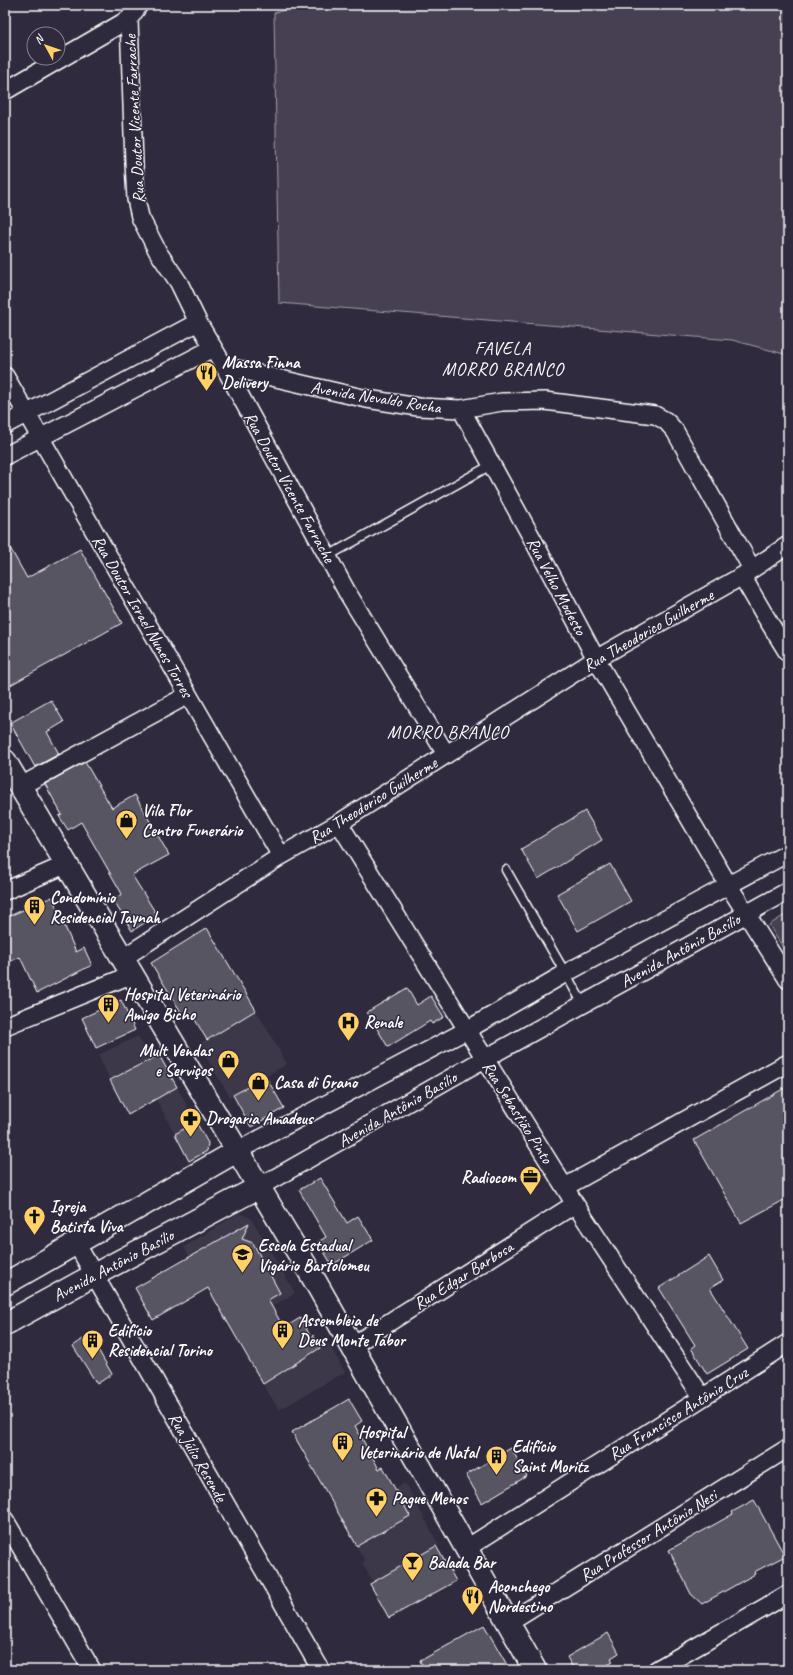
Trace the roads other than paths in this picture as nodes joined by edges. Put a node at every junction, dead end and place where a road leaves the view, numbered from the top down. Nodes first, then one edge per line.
1 (139, 5) edge
2 (129, 19) junction
3 (5, 91) edge
4 (198, 322) junction
5 (213, 348) junction
6 (224, 366) junction
7 (5, 376) edge
8 (462, 409) junction
9 (27, 414) junction
10 (5, 425) edge
11 (40, 438) junction
12 (5, 456) edge
13 (491, 465) junction
14 (788, 545) edge
15 (328, 556) junction
16 (747, 572) junction
17 (788, 653) edge
18 (596, 659) junction
19 (188, 695) junction
20 (446, 754) junction
21 (5, 761) edge
22 (21, 786) junction
23 (339, 823) junction
24 (788, 852) edge
25 (281, 856) junction
26 (67, 864) junction
27 (506, 870) dead end
28 (728, 886) junction
29 (5, 891) edge
30 (788, 891) edge
31 (746, 914) junction
32 (128, 966) junction
33 (566, 973) junction
34 (788, 980) edge
35 (583, 1004) junction
36 (5, 1026) edge
37 (467, 1030) junction
38 (484, 1059) junction
39 (788, 1063) edge
40 (238, 1151) junction
41 (259, 1187) junction
42 (565, 1187) junction
43 (575, 1204) junction
44 (76, 1243) junction
45 (94, 1275) junction
46 (5, 1284) edge
47 (5, 1324) edge
48 (788, 1343) edge
49 (352, 1346) junction
50 (702, 1397) junction
51 (788, 1448) edge
52 (5, 1520) edge
53 (467, 1548) junction
54 (788, 1594) edge
55 (509, 1622) junction
56 (92, 1670) edge
57 (321, 1670) edge
58 (535, 1670) edge
59 (656, 1670) edge

1 - 2 street, Rua Doutor Vicente Farrache
2 - 3 street
2 - 4 street, Rua Doutor Vicente Farrache
4 - 5 street, Rua Doutor Vicente Farrache
4 - 9 street
5 - 6 street, Rua Doutor Vicente Farrache
5 - 11 street
6 - 8 street, Avenida Nevaldo Rocha
6 - 15 street, Rua Doutor Vicente Farrache
7 - 9 street, Rua Doutor Israel Nunes Torres
8 - 13 street, Rua Velho Modesto
8 - 16 street, Avenida Nevaldo Rocha
9 - 10 street
9 - 11 street, Rua Doutor Israel Nunes Torres
11 - 12 street
11 - 19 street, Rua Doutor Israel Nunes Torres
13 - 15 lane
13 - 18 street, Rua Velho Modesto
14 - 16 street, Rua Theodorico Guilherme
15 - 20 street, Rua Doutor Vicente Farrache
16 - 17 street
16 - 18 street, Rua Theodorico Guilherme
18 - 20 street, Rua Theodorico Guilherme
18 - 28 street, Rua Velho Modesto
19 - 22 street
19 - 25 street, Rua Doutor Israel Nunes Torres
20 - 23 street, Rua Theodorico Guilherme
21 - 22 main road
22 - 26 main road
23 - 25 street, Rua Theodorico Guilherme
23 - 37 street, Rua Sebastião Pinto
24 - 28 street, Avenida Antônio Basílio
25 - 32 street, Rua Theodorico Guilherme
26 - 29 street
26 - 32 main road
27 - 33 lane
28 - 31 street, Rua Velho Modesto
28 - 33 street, Avenida Antônio Basílio
30 - 31 street, Avenida Antônio Basílio
31 - 34 street
31 - 35 street, Avenida Antônio Basílio
32 - 36 street, Rua Theodorico Guilherme
32 - 40 main road
33 - 35 lane
33 - 37 street, Avenida Antônio Basílio
35 - 38 street, Avenida Antônio Basílio
37 - 38 street, Rua Sebastião Pinto
37 - 40 street, Avenida Antônio Basílio
38 - 41 street, Avenida Antônio Basílio
38 - 42 street, Rua Sebastião Pinto
39 - 42 street
40 - 41 main road
40 - 44 main road, Avenida Antônio Basílio
41 - 45 main road, Avenida Antônio Basílio
41 - 49 main road
42 - 43 street, Rua Sebastião Pinto
43 - 49 street, Rua Edgar Barbosa
43 - 50 street, Rua Sebastião Pinto
44 - 45 street, Rua Júlio Resende
44 - 46 main road, Avenida Antônio Basílio
45 - 47 main road, Avenida Antônio Basílio
45 - 57 street, Rua Júlio Resende
48 - 50 street, Rua Francisco Antônio Cruz
49 - 53 main road
50 - 53 street, Rua Francisco Antônio Cruz
51 - 55 street, Rua Professor Antônio Nesi
52 - 56 street
53 - 55 main road
54 - 59 street
55 - 58 main road

